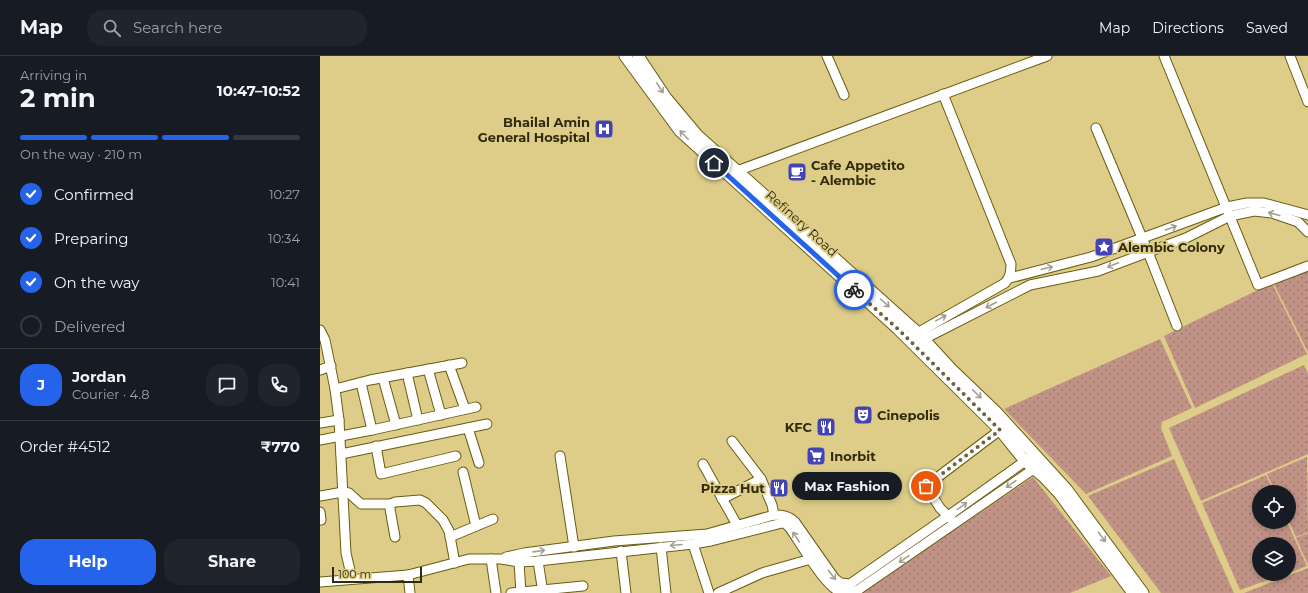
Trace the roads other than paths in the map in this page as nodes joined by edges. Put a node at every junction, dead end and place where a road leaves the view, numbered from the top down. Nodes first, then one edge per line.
1 (625, 56) edge
2 (638, 56) edge
3 (828, 56) edge
4 (1047, 56) edge
5 (1164, 56) edge
6 (1290, 56) edge
7 (944, 94) junction
8 (844, 95) dead end
9 (1308, 102) edge
10 (1096, 128) dead end
11 (739, 177) junction
12 (1228, 212) junction
13 (1308, 215) edge
14 (1308, 232) edge
15 (1142, 238) junction
16 (1148, 252) junction
17 (1308, 266) edge
18 (1010, 278) junction
19 (1177, 326) dead end
20 (320, 330) edge
21 (920, 335) junction
22 (910, 342) junction
23 (462, 363) dead end
24 (449, 365) junction
25 (331, 366) junction
26 (428, 369) junction
27 (320, 370) edge
28 (407, 373) junction
29 (384, 378) junction
30 (361, 383) junction
31 (335, 389) junction
32 (476, 407) dead end
33 (465, 409) junction
34 (441, 415) junction
35 (340, 420) junction
36 (418, 420) junction
37 (320, 422) edge
38 (487, 424) dead end
39 (396, 425) junction
40 (468, 428) junction
41 (372, 430) junction
42 (1000, 430) junction
43 (340, 437) junction
44 (320, 440) edge
45 (732, 441) dead end
46 (376, 446) junction
47 (341, 454) junction
48 (1034, 454) junction
49 (456, 456) dead end
50 (560, 456) dead end
51 (1025, 461) junction
52 (479, 463) dead end
53 (704, 464) dead end
54 (1038, 467) junction
55 (463, 472) dead end
56 (761, 479) junction
57 (343, 492) junction
58 (320, 496) edge
59 (722, 499) junction
60 (391, 504) junction
61 (774, 516) junction
62 (948, 516) junction
63 (493, 519) dead end
64 (956, 523) junction
65 (476, 526) junction
66 (737, 526) junction
67 (395, 537) dead end
68 (450, 537) junction
69 (693, 544) junction
70 (574, 547) junction
71 (661, 547) junction
72 (621, 551) junction
73 (814, 557) junction
74 (491, 559) junction
75 (501, 559) junction
76 (538, 561) junction
77 (519, 562) junction
78 (455, 563) junction
79 (408, 574) junction
80 (352, 579) junction
81 (320, 582) edge
82 (583, 586) dead end
83 (521, 592) edge
84 (543, 592) edge
85 (837, 592) edge
86 (410, 593) edge
87 (496, 593) edge
88 (511, 593) edge
89 (626, 593) edge
90 (666, 593) edge
91 (709, 593) edge
92 (718, 593) edge
93 (1133, 593) edge
94 (1143, 593) edge

11 -> 1 main road, Refinery Road
2 -> 11 main road, Refinery Road
3 - 8 street
4 - 7 street
5 - 12 street
6 - 9 street
7 - 11 street
7 - 18 street
10 - 15 street
11 -> 21 main road, Refinery Road
11 - 22 main road, Refinery Road
12 - 13 street
14 -> 12 street
15 -> 12 street
12 - 16 street
12 - 17 street
15 - 16 street
18 -> 15 street
16 - 19 street
16 -> 21 street
21 -> 18 street
20 - 25 street
21 - 22 street
21 -> 48 main road, Refinery Road
22 - 42 main road, Refinery Road
23 - 24 street
24 - 26 street
24 - 33 street
25 - 27 street
25 - 31 street
26 - 28 street
26 - 34 street
28 - 29 street
28 - 36 street
29 - 30 street
29 - 39 street
30 - 31 street
30 - 41 street
31 - 35 street
32 - 33 street
33 - 34 street
34 - 36 street
35 - 37 street
35 - 43 street
36 - 39 street
38 - 40 street
39 - 41 street
40 - 46 street
40 - 52 street
41 - 43 street
42 - 51 main road, Refinery Road
42 - 62 street
43 - 44 street
43 - 47 street
45 - 56 street
46 - 47 street
46 - 49 street
47 - 57 street
48 - 51 street
48 - 54 main road, Refinery Road
50 - 70 street
51 - 54 main road, Refinery Road
62 -> 51 street
53 - 59 street
54 -> 64 street
54 - 93 main road
54 -> 94 main road
55 - 65 street
56 - 59 street
56 - 61 street
57 - 58 street
57 - 60 street
57 - 80 street
59 - 66 street
60 - 67 street
60 - 68 street
61 - 66 street
61 - 73 street
62 - 64 street
73 -> 62 street
63 - 65 street
64 -> 85 street
65 - 68 street
66 - 70 street
68 - 78 street
69 -> 71 street
73 -> 69 street
69 - 91 street
75 -> 70 street
71 - 72 street
71 - 90 street
72 - 76 street
72 - 89 street
73 - 85 street
73 - 92 street
74 - 75 street
74 - 78 street
74 - 87 street
75 - 77 street
76 - 77 street
76 - 84 street
77 - 83 street
78 - 79 street
79 - 80 street
79 - 86 street
80 - 81 street
82 - 84 street
83 - 84 street
83 - 88 street

